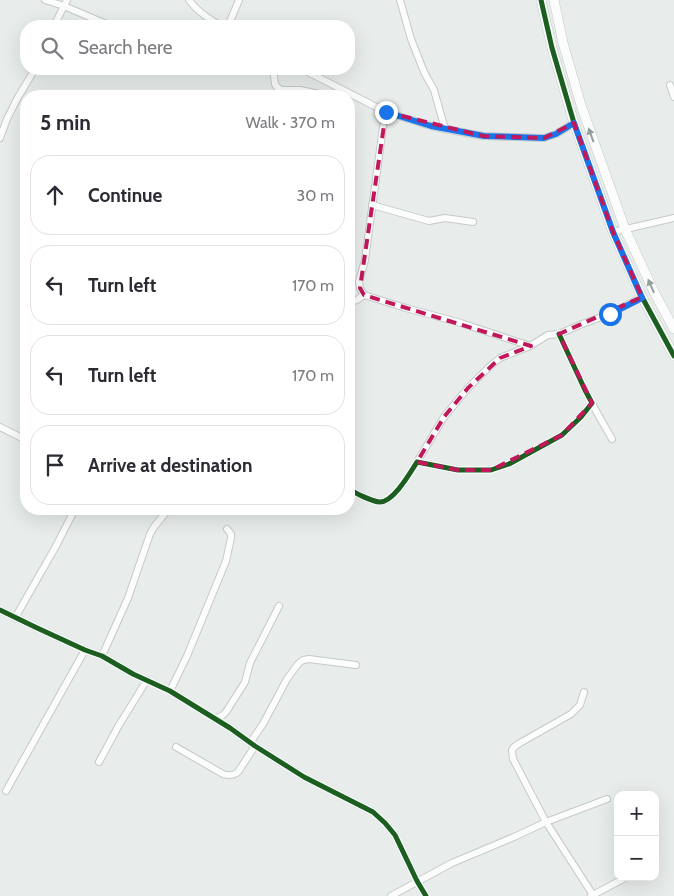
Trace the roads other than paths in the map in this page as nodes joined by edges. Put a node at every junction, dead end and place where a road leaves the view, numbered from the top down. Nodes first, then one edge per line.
1 (45, 0) edge
2 (189, 0) edge
3 (239, 0) edge
4 (400, 0) edge
5 (541, 0) edge
6 (554, 0) edge
7 (65, 3) edge
8 (57, 20) edge
9 (99, 20) edge
10 (210, 20) edge
11 (231, 20) edge
12 (32, 75) edge
13 (274, 75) edge
14 (314, 75) edge
15 (670, 85) dead end
16 (278, 88) joint
17 (23, 90) edge
18 (281, 90) edge
19 (281, 90) edge
20 (300, 90) edge
21 (343, 90) edge
22 (20, 95) edge
23 (357, 97) edge
24 (674, 97) edge
25 (386, 112) junction
26 (574, 123) junction
27 (445, 129) junction
28 (0, 138) edge
29 (372, 205) junction
30 (674, 218) edge
31 (473, 222) dead end
32 (626, 229) junction
33 (613, 232) junction
34 (364, 294) junction
35 (642, 298) junction
36 (355, 300) edge
37 (674, 329) edge
38 (559, 334) junction
39 (530, 346) junction
40 (674, 356) edge
41 (592, 403) junction
42 (0, 427) edge
43 (20, 437) edge
44 (612, 439) dead end
45 (417, 462) junction
46 (355, 492) edge
47 (72, 515) edge
48 (163, 515) edge
49 (227, 529) dead end
50 (279, 606) dead end
51 (0, 610) edge
52 (15, 618) junction
53 (85, 650) junction
54 (102, 656) junction
55 (356, 665) dead end
56 (147, 680) junction
57 (170, 691) junction
58 (584, 692) dead end
59 (215, 719) junction
60 (253, 744) junction
61 (176, 747) dead end
62 (99, 762) dead end
63 (6, 791) dead end
64 (608, 799) dead end
65 (546, 822) junction
66 (417, 881) junction
67 (619, 881) edge
68 (592, 895) edge
69 (391, 896) edge
70 (426, 896) edge

1 - 7 street
2 - 10 street
3 - 11 street
4 - 27 street
5 - 26 street
32 -> 6 street
7 - 8 street
7 - 9 street
12 - 17 street
13 - 16 street
14 - 21 street
15 - 24 street
16 - 18 street
19 - 20 street
22 - 28 street
23 - 25 street
25 - 27 street
25 - 29 street
26 - 27 street
26 - 33 street
29 - 31 street
29 - 34 street
30 - 32 street
32 - 33 street
37 -> 32 street
33 - 35 street
34 - 36 street
34 - 39 street
35 - 38 street
35 - 40 street
38 - 39 street
38 - 41 street
39 - 45 street
41 - 44 street
41 - 45 street
42 - 43 street
45 - 46 street
47 - 52 street
48 - 54 street
49 - 57 street
50 - 59 street
51 - 52 street
52 - 53 street
53 - 54 street
53 - 63 street
54 - 56 street
55 - 60 street
56 - 57 street
56 - 62 street
57 - 59 street
58 - 65 street
59 - 60 street
60 - 61 street
60 - 66 street
64 - 65 street
65 - 66 street
65 - 68 street
66 - 69 street
66 - 70 street
67 - 68 street

